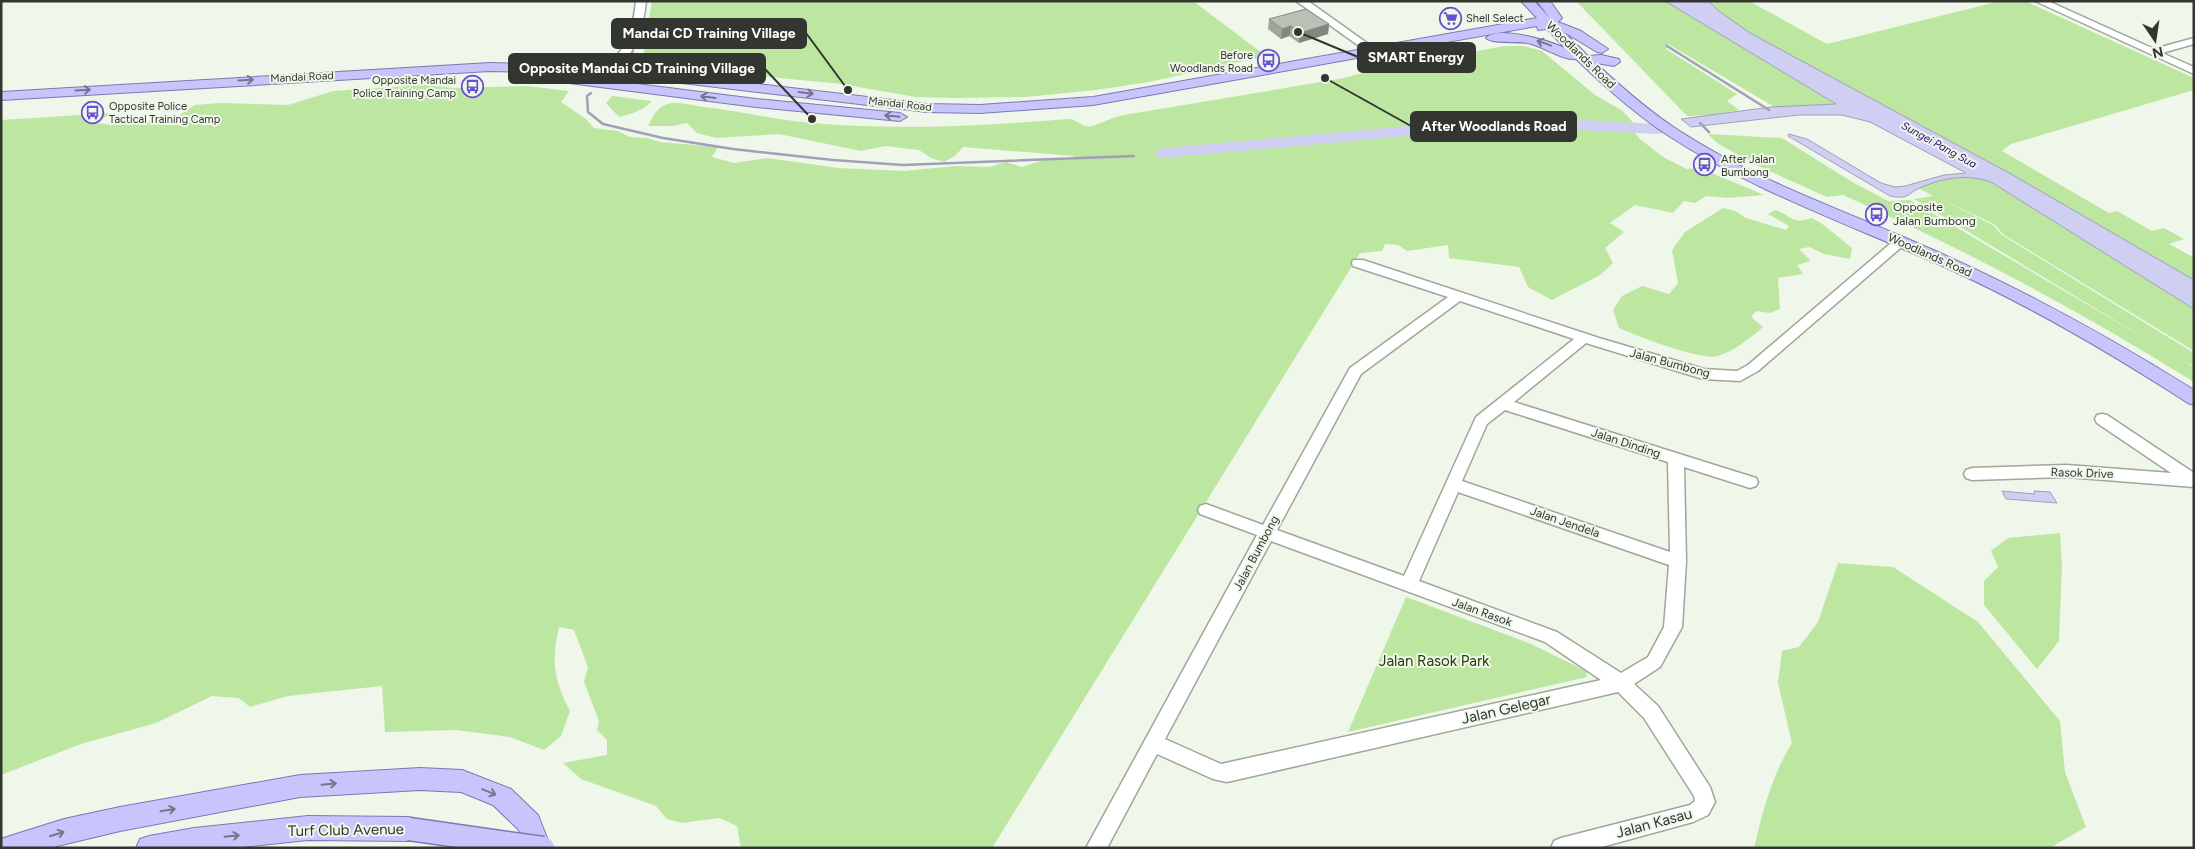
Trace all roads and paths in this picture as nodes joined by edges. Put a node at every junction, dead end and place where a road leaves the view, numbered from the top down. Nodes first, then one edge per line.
1 (641, 1) edge
2 (1301, 1) edge
3 (1543, 1) edge
4 (2040, 1) edge
5 (1526, 2) edge
6 (1548, 23) junction
7 (1491, 33) junction
8 (2194, 41) edge
9 (1602, 50) dead end
10 (1373, 51) junction
11 (2154, 52) junction
12 (1614, 62) dead end
13 (1589, 64) junction
14 (606, 70) junction
15 (2194, 70) edge
16 (1213, 80) junction
17 (1236, 85) junction
18 (758, 87) junction
19 (1, 96) edge
20 (65, 97) junction
21 (18, 100) junction
22 (756, 103) junction
23 (1, 108) edge
24 (1678, 127) junction
25 (1901, 241) junction
26 (1358, 263) dead end
27 (1459, 296) junction
28 (1585, 337) junction
29 (2194, 389) edge
30 (2194, 399) edge
31 (1503, 404) junction
32 (2102, 419) dead end
33 (1676, 459) junction
34 (1972, 474) dead end
35 (2193, 481) edge
36 (1750, 482) dead end
37 (1453, 484) junction
38 (1206, 510) dead end
39 (1266, 532) junction
40 (1678, 561) junction
41 (1409, 585) junction
42 (1621, 683) junction
43 (1154, 743) junction
44 (1703, 792) joint
45 (409, 829) joint
46 (529, 836) edge
47 (10, 848) edge
48 (149, 848) edge
49 (538, 848) edge
50 (543, 848) edge
51 (1096, 848) edge
52 (1561, 848) edge

1 - 14 street
2 - 10 street
3 - 6 main road
4 - 11 street
5 - 6 main road, Woodlands Road
5 - 7 main road
6 - 7 main road
6 - 9 main road
6 - 13 main road, Woodlands Road
7 - 10 main road, Mandai Road
13 -> 7 main road
7 - 17 main road, Mandai Road
8 - 11 street
10 - 16 main road, Mandai Road
11 - 15 street
12 - 13 main road
13 - 24 main road, Woodlands Road
14 - 18 main road, Mandai Road
20 -> 14 main road, Mandai Road
16 - 17 main road
18 -> 16 main road, Mandai Road
17 -> 22 main road, Mandai Road
18 - 22 main road
19 - 21 main road, Mandai Road
20 - 21 main road, Mandai Road
22 -> 20 main road, Mandai Road
21 - 23 main road, Mandai Road
24 - 25 main road, Woodlands Road
24 - 29 main road, Woodlands Road
25 - 28 street, Jalan Bumbong
25 - 30 main road, Woodlands Road
26 - 27 street, Jalan Bumbong
27 - 28 street, Jalan Bumbong
27 - 39 street, Jalan Bumbong
28 - 31 street
31 - 33 street, Jalan Dinding
31 - 37 street
32 - 35 street, Rasok Drive
33 - 36 street, Jalan Dinding
33 - 40 street, Jalan Gelegar
34 - 35 street, Rasok Drive
37 - 40 street, Jalan Jendela
37 - 41 street
38 - 39 street, Jalan Rasok
39 - 41 street, Jalan Rasok
39 - 43 street, Jalan Bumbong
40 - 42 street, Jalan Gelegar
41 - 42 street, Jalan Rasok
42 - 43 street, Jalan Gelegar
42 - 44 street, Jalan Rasok
43 - 51 street, Jalan Bumbong
44 - 52 street, Jalan Kasau
48 -> 45 main road, Turf Club Avenue
45 - 50 main road, Turf Club Avenue, bridge
47 -> 46 main road
46 - 49 main road

